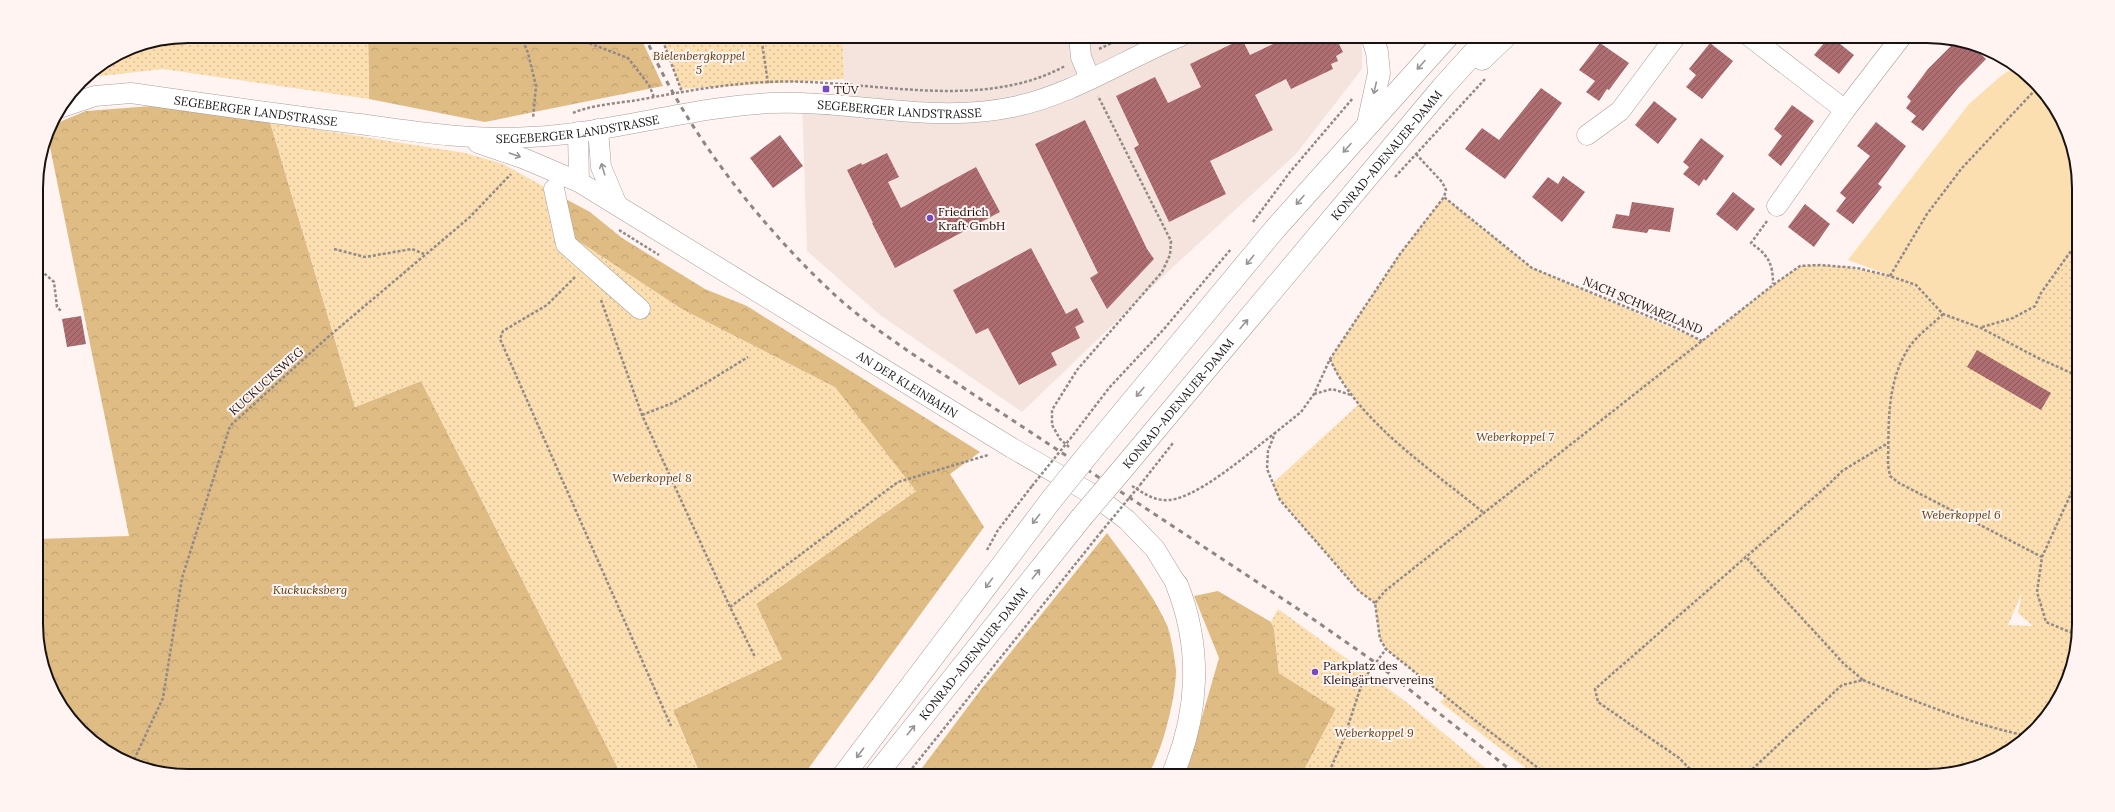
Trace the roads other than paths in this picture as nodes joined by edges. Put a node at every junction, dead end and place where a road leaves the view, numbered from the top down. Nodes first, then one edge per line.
1 (1080, 43) edge
2 (1166, 43) edge
3 (1374, 43) edge
4 (1442, 43) edge
5 (1483, 43) edge
6 (1499, 43) edge
7 (1671, 43) edge
8 (1757, 43) edge
9 (1897, 43) edge
10 (1090, 79) junction
11 (1442, 88) junction
12 (70, 104) edge
13 (1845, 110) junction
14 (1368, 124) junction
15 (598, 129) junction
16 (578, 132) junction
17 (1587, 135) dead end
18 (465, 138) junction
19 (579, 182) junction
20 (554, 189) dead end
21 (617, 205) junction
22 (1777, 206) road end
23 (640, 309) dead end
24 (1177, 585) joint
25 (848, 769) edge
26 (883, 769) edge
27 (1174, 769) edge

1 - 10 street
2 - 10 street, SEGEBERGER LANDSTRASSE
3 -> 14 highway
4 -> 14 highway
5 - 11 highway, KONRAD-ADENAUER-DAMM
6 - 11 highway
7 - 17 street
8 - 13 street
9 - 13 street
10 - 15 street, SEGEBERGER LANDSTRASSE
26 -> 11 highway, KONRAD-ADENAUER-DAMM, bridge
12 - 18 street, SEGEBERGER LANDSTRASSE
13 - 22 street
14 -> 25 highway, bridge
15 - 16 street, SEGEBERGER LANDSTRASSE
21 -> 15 street
16 - 18 street, SEGEBERGER LANDSTRASSE
16 - 19 street
18 -> 19 street, AN DER KLEINBAHN
19 - 21 street, AN DER KLEINBAHN
20 - 23 street
21 - 24 street, AN DER KLEINBAHN
24 - 27 highway

